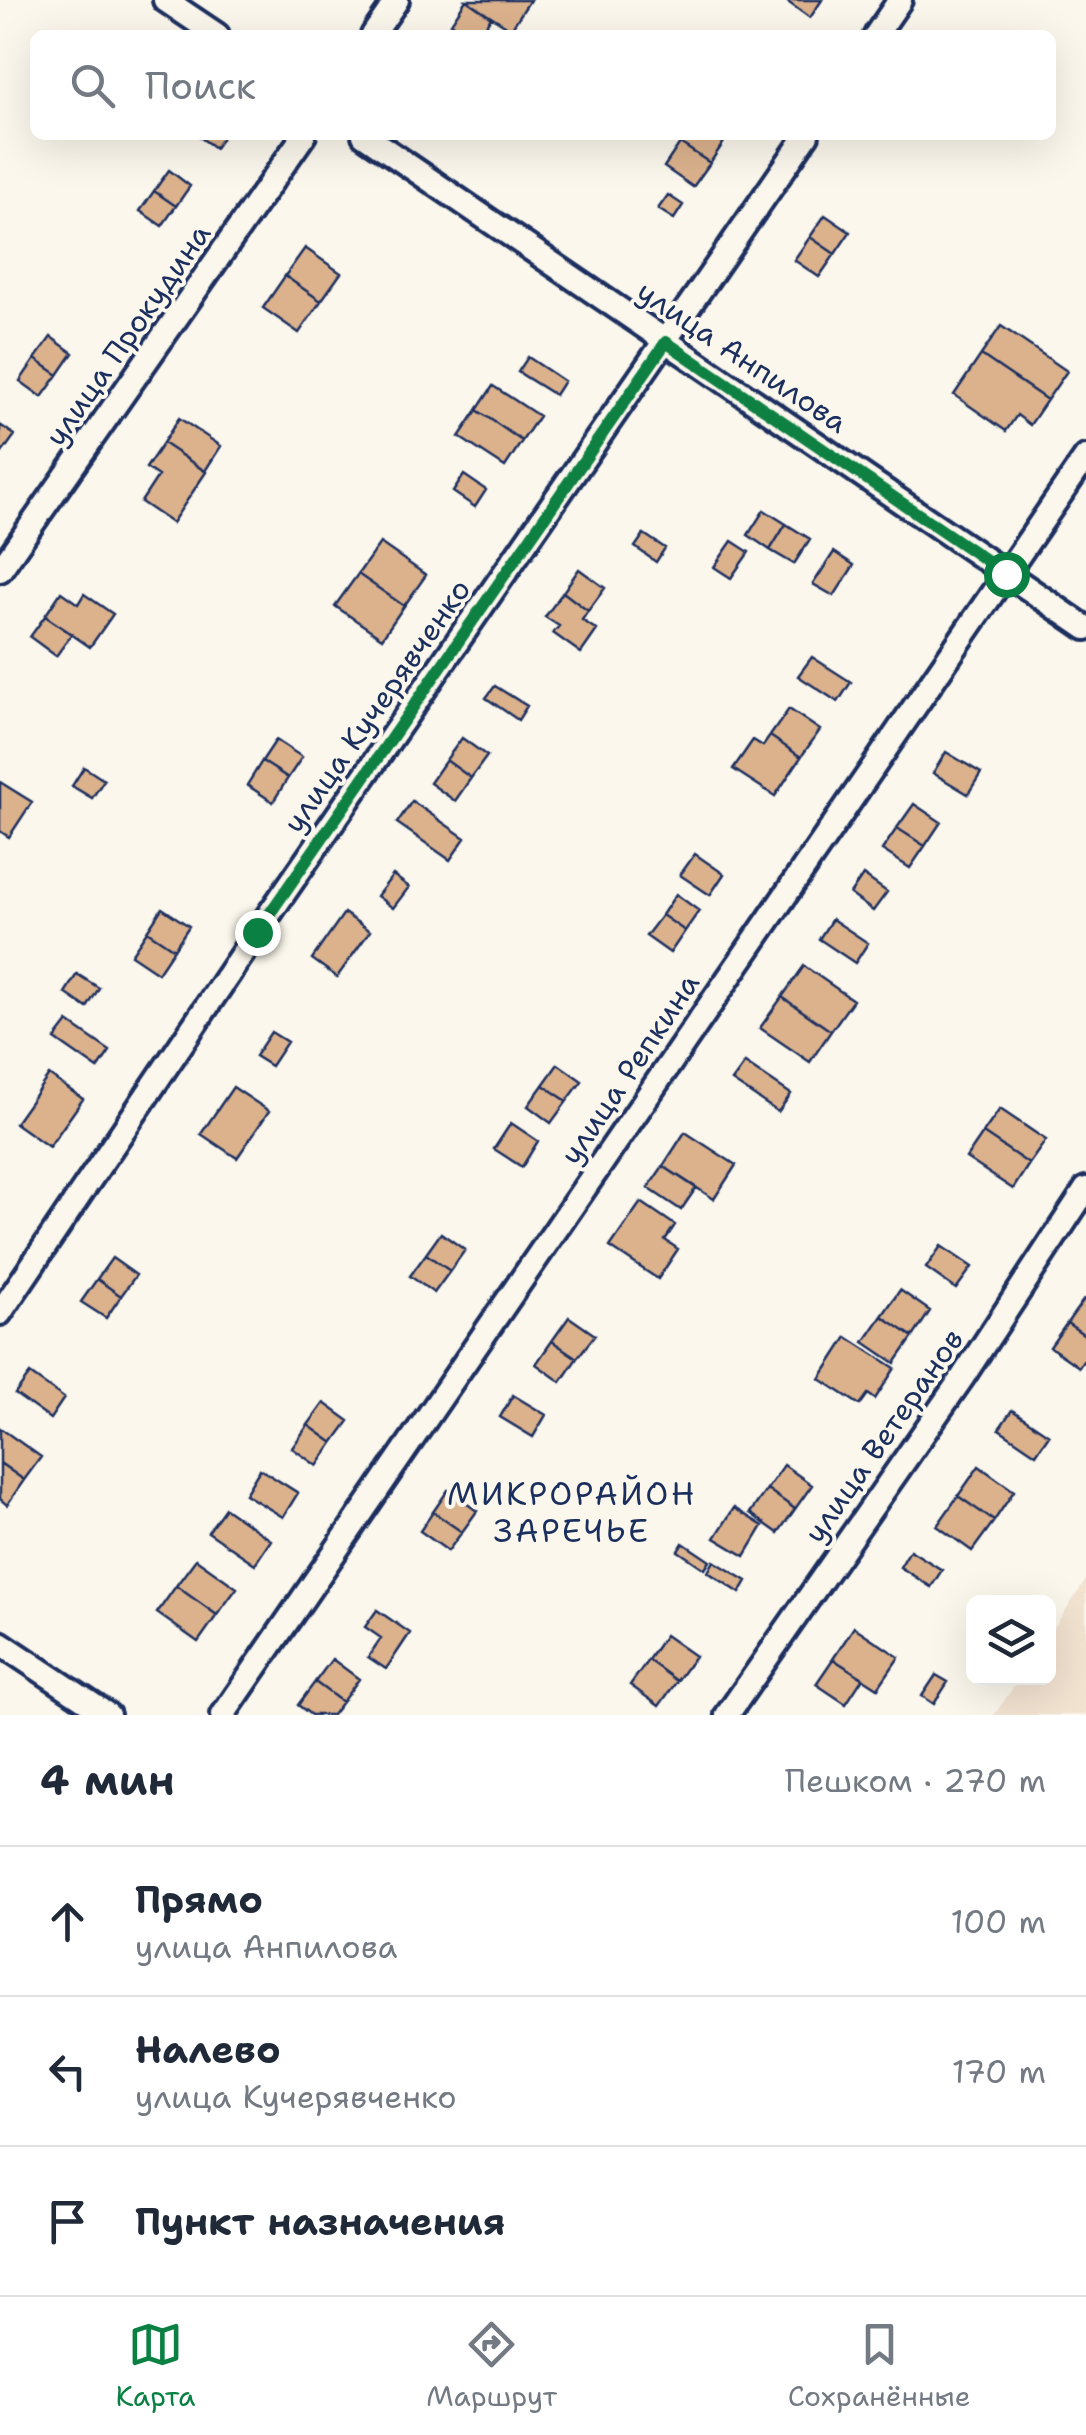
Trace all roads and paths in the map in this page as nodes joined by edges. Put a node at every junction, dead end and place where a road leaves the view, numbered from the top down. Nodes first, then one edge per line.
1 (165, 0) edge
2 (397, 0) edge
3 (900, 0) edge
4 (210, 30) edge
5 (376, 30) edge
6 (879, 30) edge
7 (301, 140) edge
8 (371, 140) edge
9 (804, 140) edge
10 (666, 342) junction
11 (1086, 457) edge
12 (0, 570) edge
13 (1006, 574) junction
14 (1086, 628) edge
15 (1086, 1189) edge
16 (0, 1314) edge
17 (0, 1643) edge
18 (108, 1715) edge
19 (224, 1715) edge
20 (727, 1715) edge

1 - 4 street
2 - 5 street
3 - 6 street
7 - 12 street, улица Прокудина
8 - 10 street, улица Анпилова
9 - 10 street, улица Кучерявченко
10 - 13 street, улица Анпилова
10 - 16 street, улица Кучерявченко
11 - 13 street, улица Репкина
13 - 14 street, улица Анпилова
13 - 19 street, улица Репкина
15 - 20 street, улица Ветеранов
17 - 18 street

